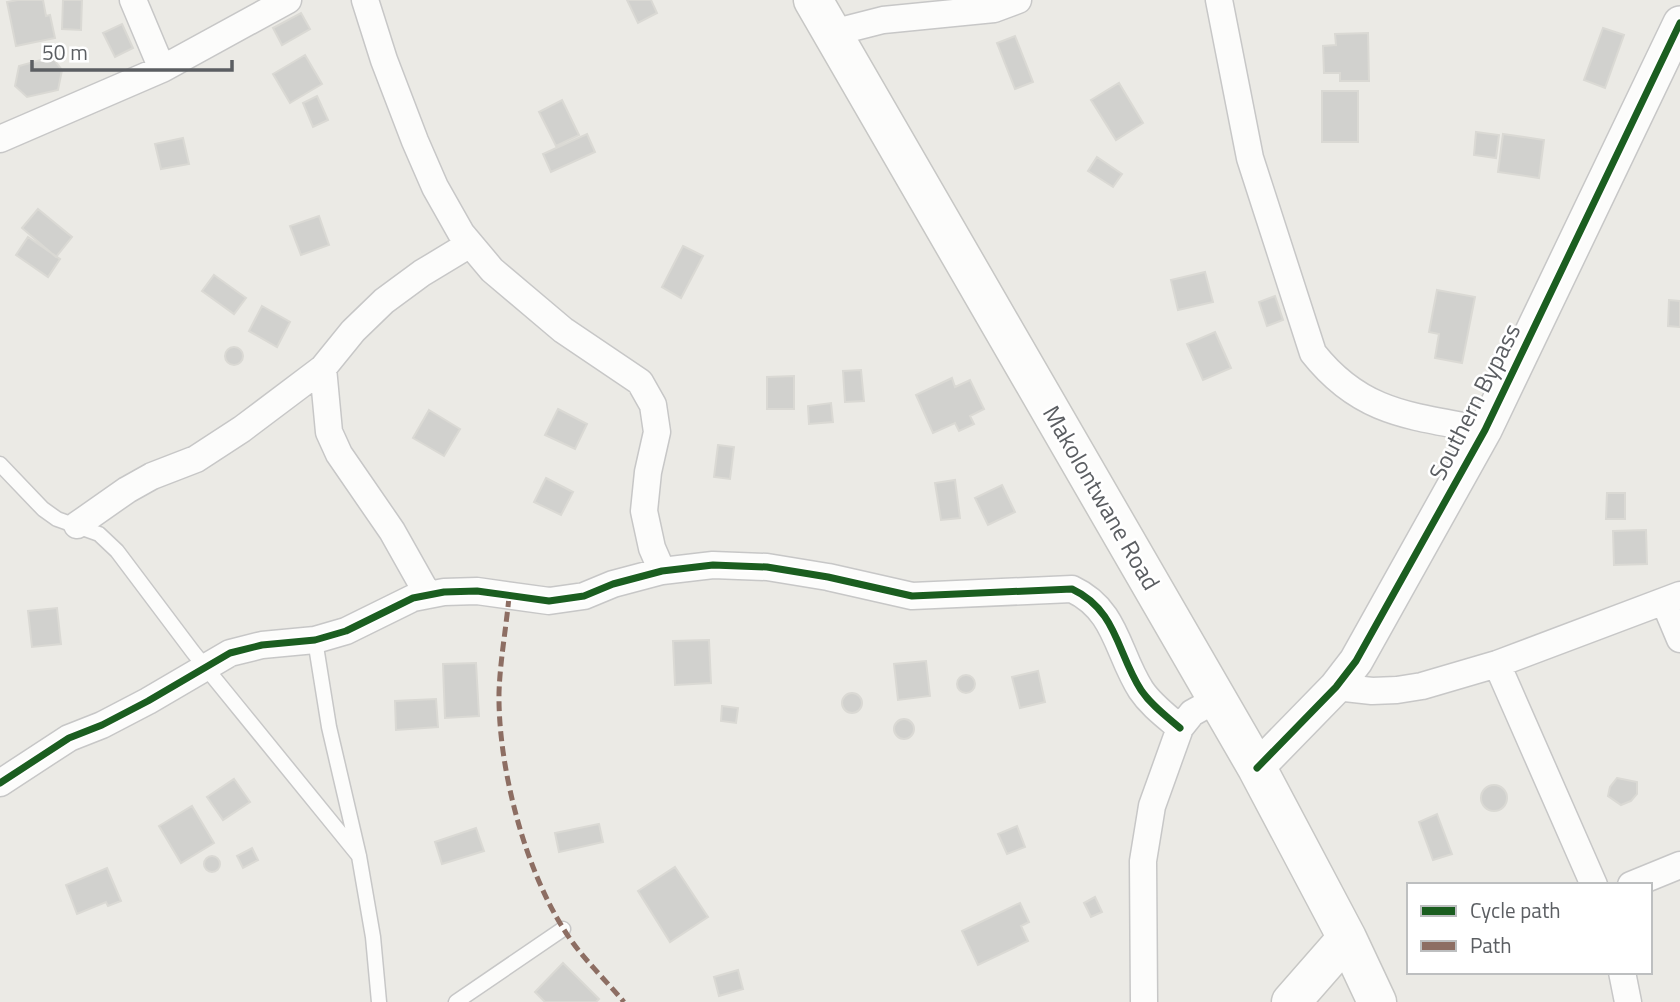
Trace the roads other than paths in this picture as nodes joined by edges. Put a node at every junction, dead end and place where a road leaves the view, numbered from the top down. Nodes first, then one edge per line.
1 (133, 0) edge
2 (288, 0) edge
3 (365, 0) edge
4 (813, 0) edge
5 (1018, 0) edge
6 (1219, 0) edge
7 (959, 6) edge
8 (1680, 23) edge
9 (832, 33) junction
10 (1671, 63) edge
11 (162, 69) junction
12 (0, 139) edge
13 (470, 244) junction
14 (323, 368) junction
15 (1485, 429) junction
16 (0, 464) edge
17 (76, 525) junction
18 (662, 570) junction
19 (428, 595) junction
20 (1672, 598) edge
21 (1680, 639) edge
22 (315, 640) junction
23 (1497, 664) junction
24 (205, 667) junction
25 (1336, 687) junction
26 (1217, 699) junction
27 (1180, 728) junction
28 (1256, 768) junction
29 (0, 783) edge
30 (359, 856) junction
31 (1680, 865) edge
32 (1593, 883) edge
33 (1636, 883) edge
34 (563, 929) dead end
35 (1347, 938) junction
36 (1622, 974) edge
37 (379, 1002) edge
38 (456, 1002) edge
39 (1144, 1002) edge
40 (1291, 1002) edge
41 (1377, 1002) edge
42 (1628, 1002) edge

1 - 11 street
2 - 11 street
3 - 13 street
4 - 9 main road, Makolontwane Road
5 - 7 street
6 - 15 street
7 - 9 street
8 - 10 street, Southern Bypass
9 - 26 main road, Makolontwane Road
10 - 15 street, Southern Bypass
11 - 12 street
13 - 14 street
13 - 18 street
14 - 17 street
14 - 19 street
15 - 25 street, Southern Bypass
16 - 17 lane
17 - 24 lane
18 - 19 street
18 - 27 street
19 - 22 street
20 - 21 street
20 - 23 street
22 - 24 street
22 - 30 lane
23 - 25 street
23 - 32 street
24 - 29 street
24 - 30 lane
25 - 28 street, Southern Bypass
26 - 27 street
26 - 28 main road, Makolontwane Road
27 - 39 street
28 - 35 main road, Makolontwane Road
30 - 37 lane
31 - 33 street
34 - 38 lane
35 - 40 main road
35 - 41 main road, Makolontwane Road
36 - 42 street

